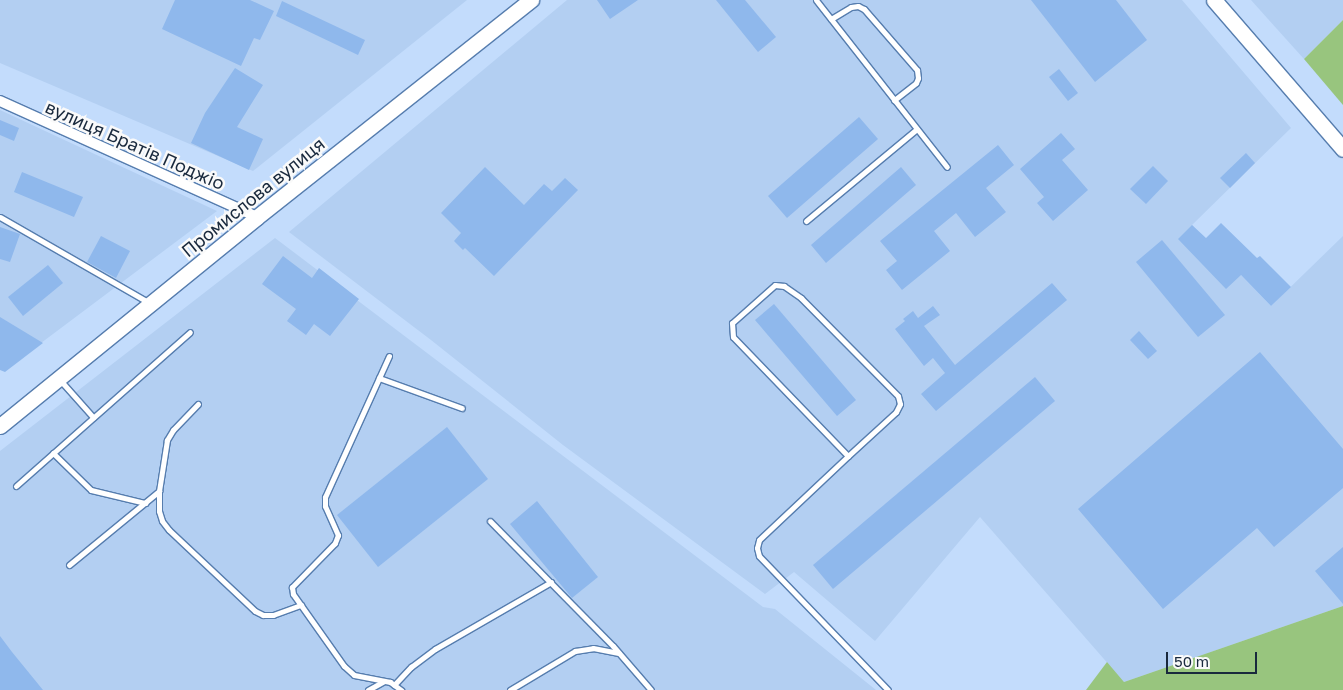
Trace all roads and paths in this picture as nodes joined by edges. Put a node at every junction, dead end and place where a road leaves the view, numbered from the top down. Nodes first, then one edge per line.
1 (531, 0) edge
2 (816, 0) edge
3 (1214, 0) edge
4 (831, 19) junction
5 (894, 100) junction
6 (0, 101) edge
7 (917, 129) junction
8 (1343, 149) edge
9 (947, 167) dead end
10 (0, 217) edge
11 (257, 217) junction
12 (806, 221) dead end
13 (150, 304) junction
14 (190, 332) dead end
15 (389, 356) dead end
16 (58, 378) junction
17 (378, 378) junction
18 (198, 404) dead end
19 (462, 408) dead end
20 (93, 417) junction
21 (0, 426) edge
22 (53, 453) junction
23 (848, 456) junction
24 (16, 486) dead end
25 (159, 491) junction
26 (145, 503) junction
27 (490, 521) dead end
28 (69, 565) dead end
29 (551, 582) junction
30 (301, 604) junction
31 (619, 653) junction
32 (385, 681) junction
33 (394, 685) junction
34 (368, 690) edge
35 (400, 690) edge
36 (510, 690) edge
37 (651, 690) edge
38 (888, 690) edge

1 - 11 street, Промислова вулиця
2 - 4 lane
3 - 8 street
4 - 5 lane
4 - 5 lane
5 - 7 lane
6 - 11 street, вулиця Братів Поджіо
7 - 9 lane
7 - 12 lane
10 - 13 lane
11 - 13 street, Промислова вулиця
13 - 16 street, Промислова вулиця
14 - 20 lane
15 - 17 lane
16 - 20 lane
16 - 21 street, Промислова вулиця
17 - 19 lane
17 - 30 lane
18 - 25 lane
20 - 22 lane
22 - 24 lane
22 - 26 lane
23 - 23 lane
23 - 38 lane
25 - 26 lane
25 - 30 lane
26 - 28 lane
27 - 29 lane
29 - 31 lane
29 - 33 lane
30 - 32 lane
31 - 36 lane
31 - 37 lane
32 - 33 lane
32 - 34 lane
33 - 35 lane

